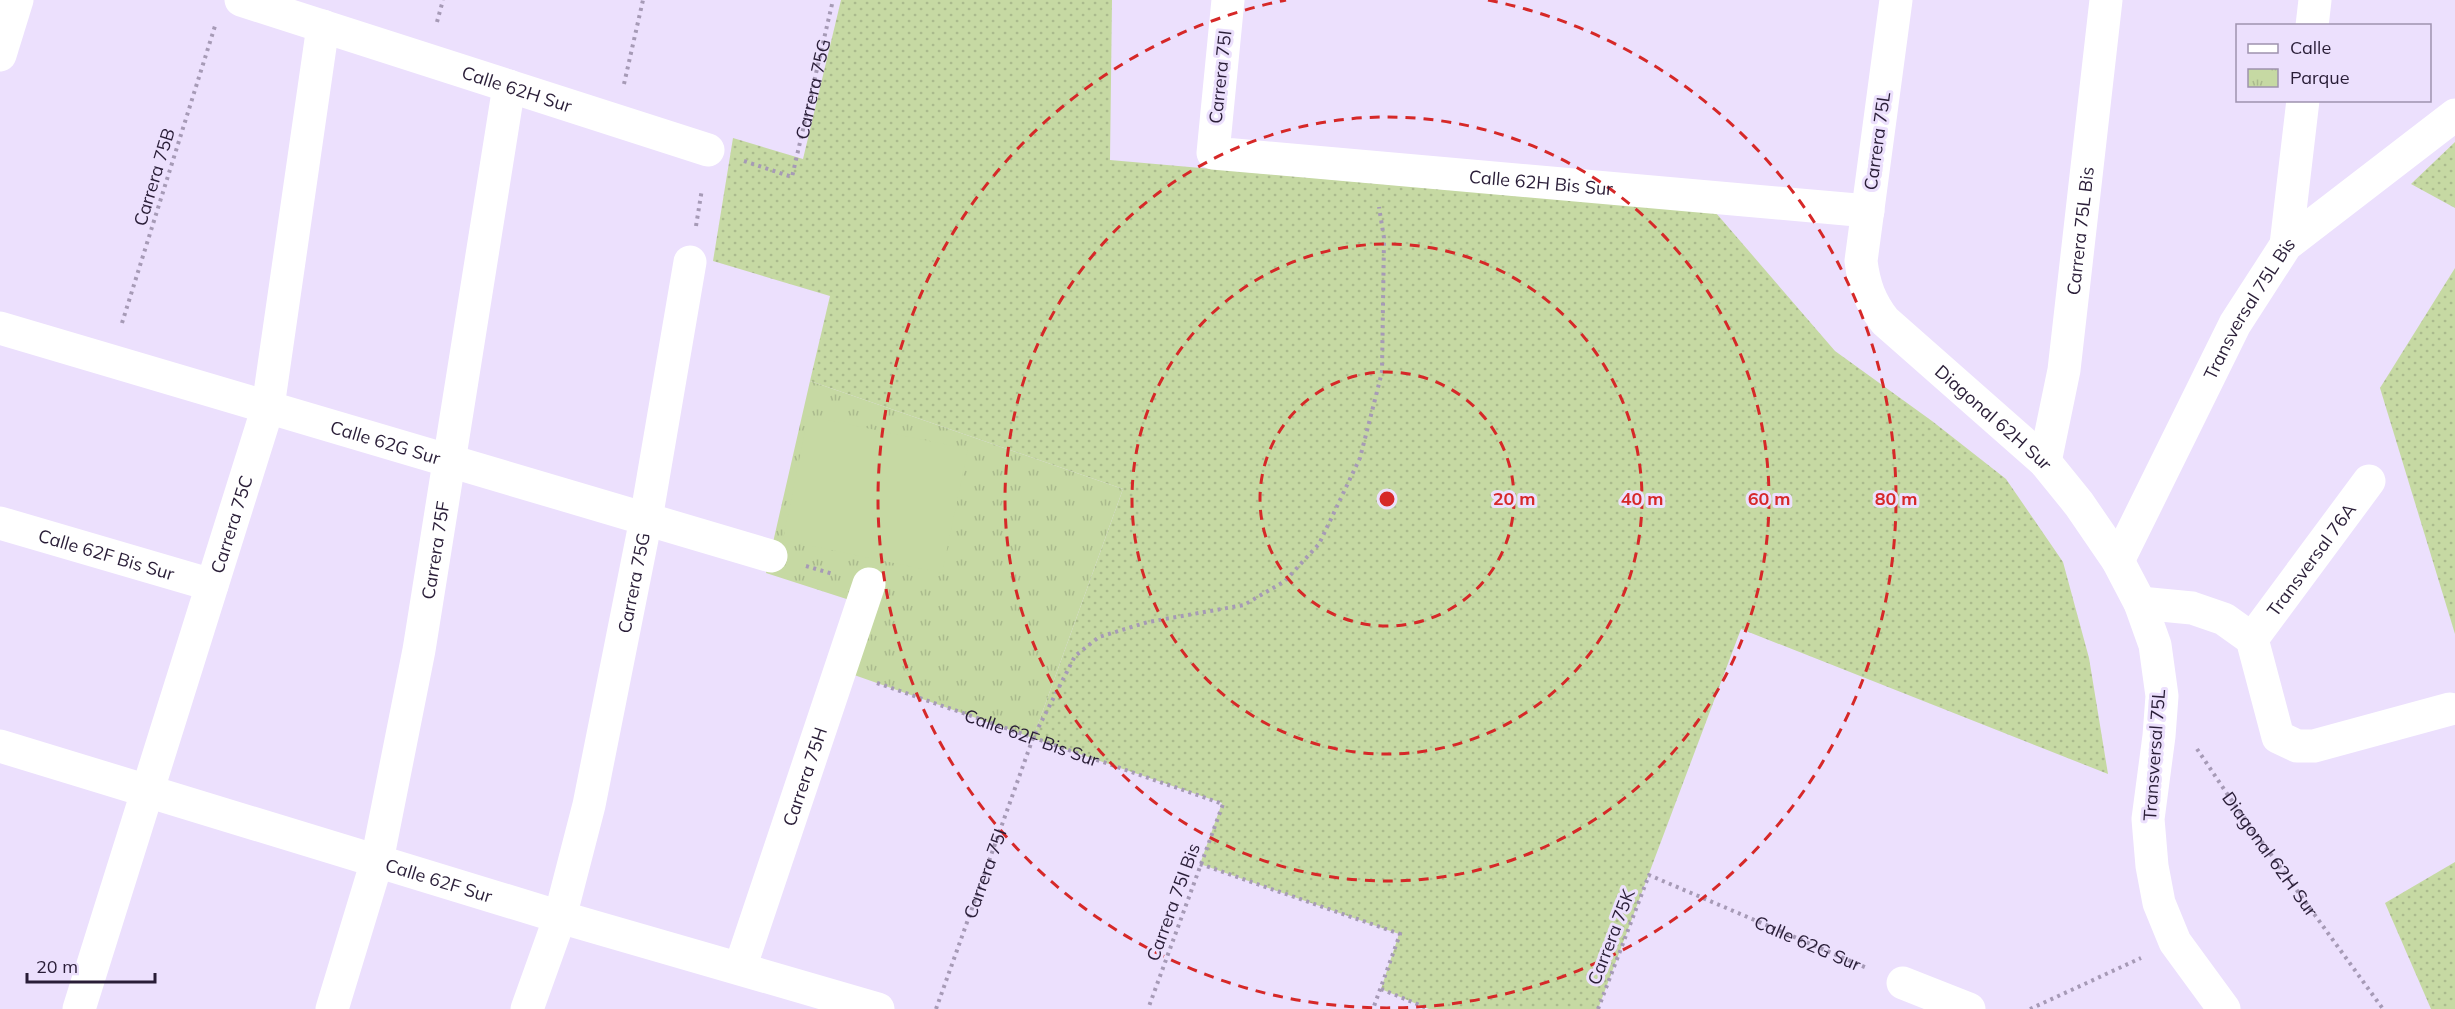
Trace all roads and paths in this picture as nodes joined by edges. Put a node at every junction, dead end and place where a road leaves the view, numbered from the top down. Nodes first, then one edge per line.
1 (17, 0) edge
2 (241, 0) edge
3 (642, 0) edge
4 (833, 0) edge
5 (1228, 0) edge
6 (1896, 0) edge
7 (2106, 0) edge
8 (2315, 0) edge
9 (216, 22) dead end
10 (2312, 24) edge
11 (323, 27) junction
12 (0, 55) edge
13 (509, 86) junction
14 (2303, 102) edge
15 (2455, 115) edge
16 (617, 121) junction
17 (708, 150) junction
18 (1213, 153) joint
19 (1371, 167) junction
20 (1868, 211) junction
21 (2286, 245) junction
22 (690, 262) joint
23 (1864, 282) joint
24 (0, 328) edge
25 (110, 361) junction
26 (268, 407) junction
27 (450, 462) junction
28 (2045, 462) junction
29 (2369, 481) dead end
30 (646, 519) junction
31 (0, 523) edge
32 (771, 556) joint
33 (2118, 561) junction
34 (869, 584) joint
35 (212, 585) junction
36 (2140, 603) junction
37 (2252, 639) junction
38 (840, 670) junction
39 (2162, 696) junction
40 (2450, 709) dead end
41 (1033, 738) junction
42 (0, 746) edge
43 (148, 791) junction
44 (1222, 804) joint
45 (376, 861) junction
46 (1200, 864) junction
47 (1649, 875) joint
48 (560, 917) junction
49 (2175, 942) junction
50 (740, 968) junction
51 (1903, 983) joint
52 (1381, 989) junction
53 (80, 1009) edge
54 (332, 1009) edge
55 (527, 1009) edge
56 (878, 1009) edge
57 (936, 1009) edge
58 (1148, 1009) edge
59 (1374, 1009) edge
60 (1429, 1009) edge
61 (1598, 1009) edge
62 (1969, 1009) edge
63 (2030, 1009) edge
64 (2224, 1009) edge
65 (2383, 1009) edge

1 - 12 street
2 - 11 street, Calle 62H Sur
3 - 16 path
4 - 17 path, Carrera 75G
5 - 18 street, Carrera 75I
6 - 20 street, Carrera 75L
7 - 28 street, Carrera 75L Bis
8 - 10 street
9 - 25 path, Carrera 75B
11 - 13 street, Calle 62H Sur
11 - 26 street, Carrera 75C
13 - 16 street, Calle 62H Sur
13 - 27 street, Carrera 75F
14 - 21 street
15 - 21 street, Transversal 75L Bis
16 - 17 street, Calle 62H Sur
17 - 22 path
18 - 19 street, Calle 62H Bis Sur
19 - 20 street, Calle 62H Bis Sur
19 - 41 path, Carrera 75I
20 - 23 street, Carrera 75L
21 - 33 street, Transversal 75L Bis
22 - 30 street, Carrera 75G
23 - 28 street, Diagonal 62H Sur
24 - 25 street, Calle 62G Sur
25 - 26 street, Calle 62G Sur
26 - 27 street, Calle 62G Sur
26 - 35 street, Carrera 75C
27 - 30 street, Calle 62G Sur
27 - 45 street, Carrera 75F
28 - 33 street, Diagonal 62H Sur
29 - 37 street, Transversal 76A
30 - 32 street, Calle 62G Sur
30 - 48 street, Carrera 75G
31 - 35 street, Calle 62F Bis Sur
32 - 34 path
33 - 36 street, Transversal 75L
34 - 38 street, Carrera 75H
35 - 43 street, Carrera 75C
36 - 37 street
36 - 39 street, Transversal 75L
37 - 40 street
38 - 41 path, Calle 62F Bis Sur
38 - 50 street, Carrera 75H
39 - 49 street, Transversal 75L
39 - 65 path, Diagonal 62H Sur
41 - 44 path, Calle 62F Bis Sur
41 - 57 path, Carrera 75I
42 - 43 street, Calle 62F Sur
43 - 45 street, Calle 62F Sur
43 - 53 street, Carrera 75C
44 - 46 path, Carrera 75I Bis
45 - 48 street, Calle 62F Sur
45 - 54 street, Carrera 75F
46 - 52 path
46 - 58 path, Carrera 75I Bis
47 - 51 path, Calle 62G Sur
47 - 61 path, Carrera 75K
48 - 50 street, Calle 62F Sur
48 - 55 street, Carrera 75G
49 - 63 path
49 - 64 street, Transversal 75L
50 - 56 street, Calle 62F Sur
51 - 62 street
52 - 59 path
52 - 60 path

